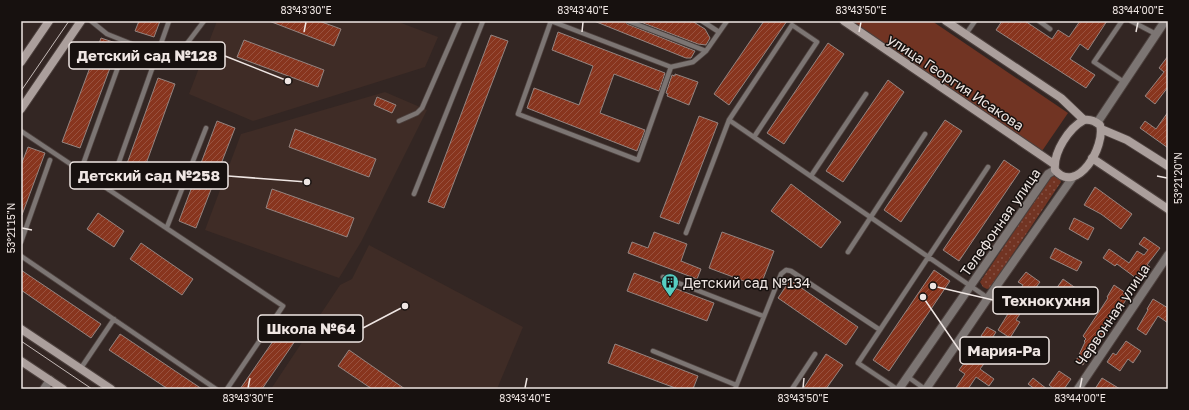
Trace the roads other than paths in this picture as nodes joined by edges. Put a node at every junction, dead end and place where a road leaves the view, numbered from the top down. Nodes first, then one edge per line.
1 (49, 21) edge
2 (81, 21) edge
3 (91, 21) edge
4 (169, 21) edge
5 (204, 21) edge
6 (460, 21) edge
7 (483, 21) edge
8 (628, 21) edge
9 (702, 21) edge
10 (727, 21) edge
11 (844, 21) edge
12 (946, 21) edge
13 (975, 21) edge
14 (1039, 21) edge
15 (1122, 21) edge
16 (1131, 21) edge
17 (1165, 21) edge
18 (1050, 29) dead end
19 (719, 32) junction
20 (966, 34) junction
21 (1156, 34) junction
22 (127, 42) junction
23 (706, 51) junction
24 (157, 54) junction
25 (21, 62) edge
26 (671, 67) junction
27 (1124, 82) junction
28 (866, 94) dead end
29 (21, 109) edge
30 (730, 120) junction
31 (1084, 120) junction
32 (399, 122) dead end
33 (1099, 126) junction
34 (206, 128) dead end
35 (21, 131) edge
36 (925, 134) dead end
37 (754, 137) junction
38 (1092, 158) junction
39 (50, 160) dead end
40 (1168, 166) edge
41 (988, 167) dead end
42 (1055, 167) junction
43 (81, 170) junction
44 (811, 176) junction
45 (1073, 177) junction
46 (109, 190) junction
47 (414, 194) dead end
48 (1168, 209) edge
49 (870, 217) junction
50 (167, 227) junction
51 (686, 233) dead end
52 (21, 242) edge
53 (848, 252) dead end
54 (1168, 255) edge
55 (21, 256) edge
56 (928, 256) junction
57 (663, 277) dead end
58 (971, 287) junction
59 (988, 298) junction
60 (763, 316) junction
61 (114, 319) junction
62 (21, 328) edge
63 (880, 330) junction
64 (653, 351) dead end
65 (815, 354) dead end
66 (21, 361) edge
67 (80, 368) junction
68 (908, 377) junction
69 (50, 380) junction
70 (735, 387) edge
71 (44, 389) edge
72 (63, 389) edge
73 (111, 389) edge
74 (216, 389) edge
75 (227, 389) edge
76 (792, 389) edge
77 (898, 389) edge
78 (926, 389) edge
79 (1078, 389) edge

1 - 25 street
2 - 29 street
3 - 22 lane
4 - 24 lane
5 - 24 lane
6 - 32 lane
7 - 47 lane
8 - 23 lane
9 - 19 lane
10 - 19 lane
11 - 42 street, улица Георгия Исакова
12 - 20 street
13 - 20 lane
14 - 18 lane
15 - 27 lane
16 - 21 lane
17 - 21 street
19 - 23 lane
20 - 31 street
21 - 27 street
22 - 24 lane
22 - 43 lane
23 - 26 lane
24 - 46 lane
26 - 26 lane
27 - 33 street
28 - 44 lane
30 - 37 lane
30 - 37 lane
30 - 51 lane
31 - 33 street
31 - 42 street
33 - 38 street
33 - 40 street
34 - 50 lane
35 - 43 lane
36 - 49 lane
37 - 44 lane
38 - 45 street
38 - 48 street
39 - 52 lane
41 - 56 lane
42 - 45 street, улица Георгия Исакова
42 - 58 street, Телефонная улица
43 - 46 lane
44 - 49 lane
45 - 59 street
46 - 50 lane
49 - 53 lane
49 - 56 lane
50 - 75 lane
54 - 79 street, Червонная улица
55 - 61 lane
56 - 58 lane
56 - 63 lane
57 - 60 lane
58 - 59 lane
58 - 68 street, Телефонная улица
59 - 78 street
60 - 63 lane
60 - 70 lane
61 - 67 lane
61 - 74 lane
62 - 67 street
63 - 77 lane
64 - 70 lane
65 - 76 lane
66 - 69 street
67 - 73 street
68 - 77 street, Телефонная улица
68 - 78 lane
69 - 71 street
69 - 72 street

